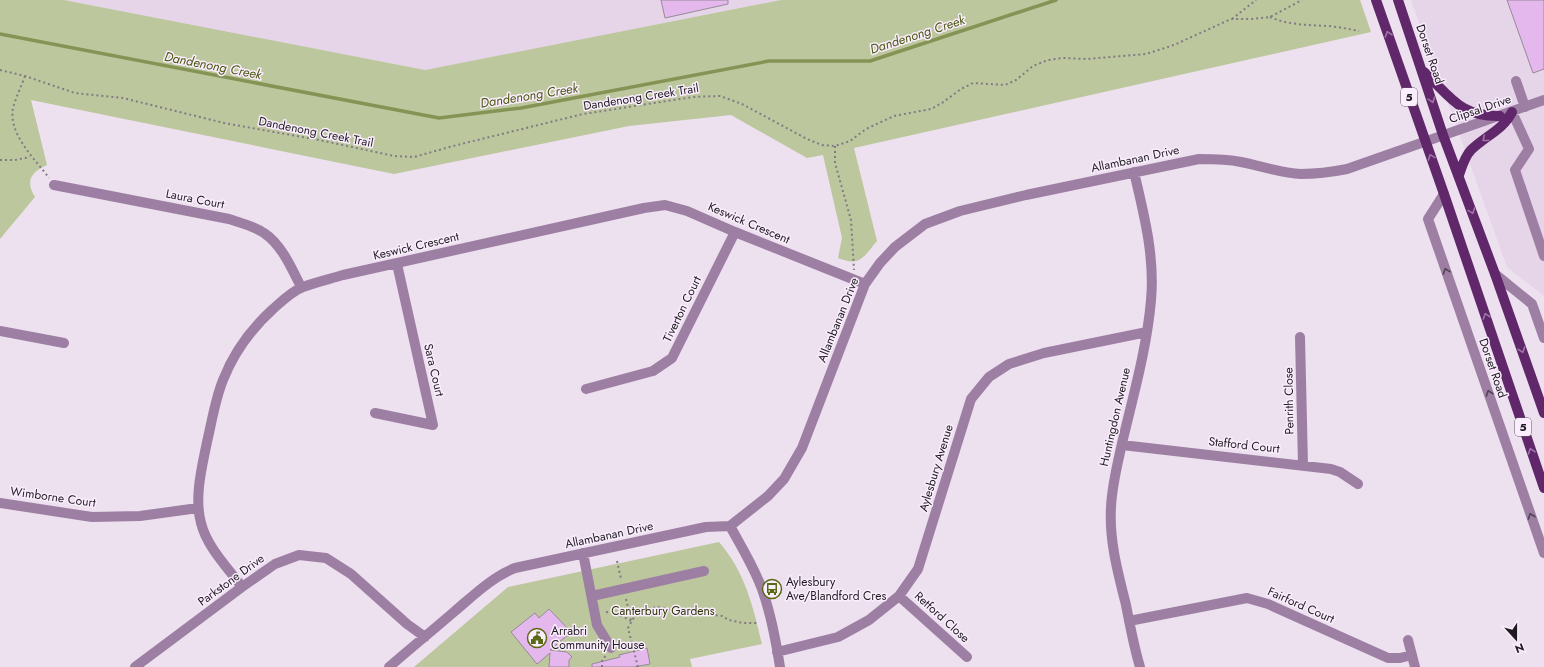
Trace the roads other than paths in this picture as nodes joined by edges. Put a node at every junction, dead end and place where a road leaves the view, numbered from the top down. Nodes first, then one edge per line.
1 (1376, 0) edge
2 (1398, 0) edge
3 (1423, 71) junction
4 (1516, 81) dead end
5 (1544, 100) edge
6 (1525, 107) junction
7 (1512, 112) junction
8 (1500, 116) junction
9 (1443, 135) junction
10 (1425, 141) junction
11 (1134, 172) junction
12 (1459, 175) junction
13 (54, 185) road end
14 (1444, 194) junction
15 (735, 232) junction
16 (1544, 256) edge
17 (397, 264) junction
18 (1495, 274) junction
19 (865, 284) junction
20 (301, 287) junction
21 (0, 331) edge
22 (1147, 332) junction
23 (1300, 337) dead end
24 (1544, 338) edge
25 (64, 343) dead end
26 (586, 389) dead end
27 (375, 413) dead end
28 (1544, 413) edge
29 (1122, 445) junction
30 (1303, 465) junction
31 (1358, 484) dead end
32 (1544, 488) edge
33 (0, 503) edge
34 (198, 508) junction
35 (730, 526) junction
36 (583, 553) junction
37 (1544, 553) edge
38 (704, 571) dead end
39 (242, 586) junction
40 (592, 596) junction
41 (899, 596) junction
42 (1129, 622) junction
43 (425, 637) junction
44 (1408, 640) dead end
45 (611, 648) dead end
46 (777, 652) junction
47 (1412, 655) junction
48 (967, 657) dead end
49 (135, 667) edge
50 (390, 667) edge
51 (780, 667) edge
52 (1140, 667) edge
53 (1414, 667) edge

10 -> 1 main road, Dorset Road / 5
2 - 3 main road, Dorset Road / 5
3 - 8 main road
3 -> 9 main road, Dorset Road / 5
4 - 6 street
5 - 6 street, Clipsal Drive
6 - 7 street, Clipsal Drive
7 - 8 street, Clipsal Drive
7 -> 12 main road
7 - 16 street
8 - 9 street, Clipsal Drive
9 - 10 street, Clipsal Drive
9 - 12 main road, Dorset Road / 5
10 - 11 street, Allambanan Drive
14 -> 10 main road, Dorset Road / 5
11 - 19 street, Allambanan Drive
11 - 22 street, Huntingdon Avenue
12 -> 18 main road, Dorset Road / 5
13 - 20 street, Laura Court
32 -> 14 main road, Dorset Road / 5
37 -> 14 street, Dorset Road
15 - 17 street, Keswick Crescent
15 - 19 street, Keswick Crescent
15 - 26 street, Tiverton Court
17 - 20 street, Keswick Crescent
17 - 27 street, Sara Court
18 - 24 street
18 -> 28 main road, Dorset Road / 5
19 - 35 street, Allambanan Drive
20 - 34 street, Keswick Crescent
21 - 25 street
22 - 29 street, Huntingdon Avenue
22 - 41 street, Aylesbury Avenue
23 - 30 street, Penrith Close
29 - 30 street, Stafford Court
29 - 42 street, Huntingdon Avenue
30 - 31 street, Stafford Court
33 - 34 street, Wimborne Court
34 - 39 street, Keswick Crescent
35 - 36 street, Allambanan Drive
35 - 46 street
36 - 40 street
36 - 43 street, Allambanan Drive
38 - 40 street
39 - 43 street, Parkstone Drive
39 - 49 street, Parkstone Drive
40 - 45 street
41 - 46 street, Aylesbury Avenue
41 - 48 street, Retford Close
42 - 47 street, Fairford Court
42 - 52 street, Huntingdon Avenue
43 - 50 street, Allambanan Drive
44 - 47 street
46 - 51 street
47 - 53 street

